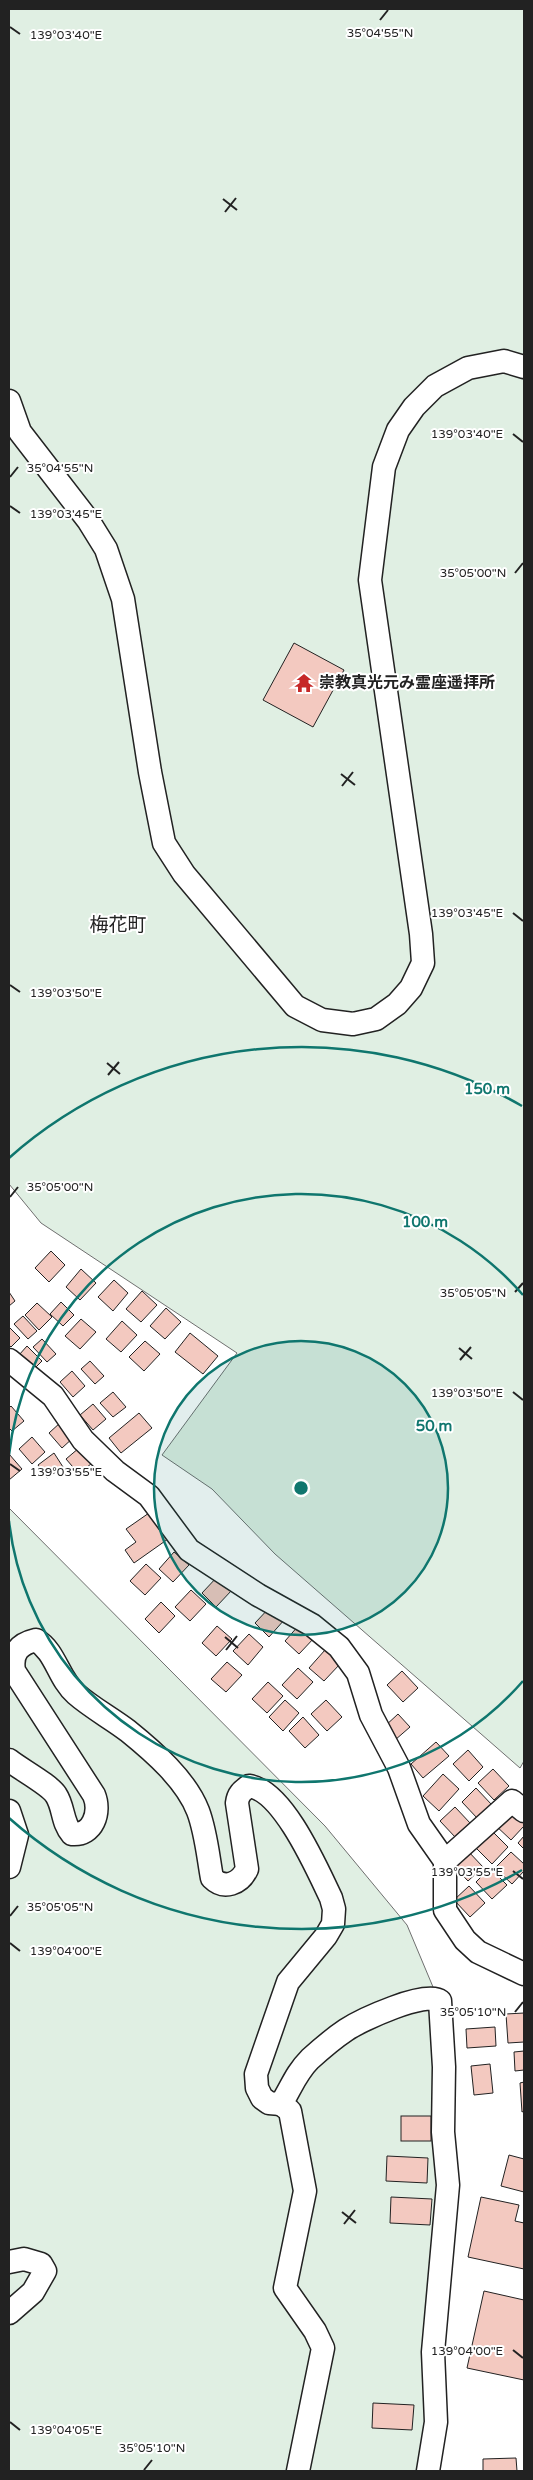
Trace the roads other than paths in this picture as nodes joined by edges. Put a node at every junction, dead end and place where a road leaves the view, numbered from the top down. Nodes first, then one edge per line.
1 (524, 367) edge
2 (9, 401) edge
3 (9, 1360) edge
4 (9, 1760) edge
5 (9, 1811) edge
6 (524, 1811) edge
7 (445, 1861) junction
8 (9, 1867) edge
9 (524, 1974) edge
10 (281, 2104) junction
11 (9, 2262) edge
12 (9, 2313) edge
13 (298, 2471) edge
14 (428, 2471) edge

1 - 2 street
3 - 7 street
4 - 10 street
5 - 8 street
6 - 7 street
7 - 9 street
10 - 13 street
10 - 14 street
11 - 12 street

